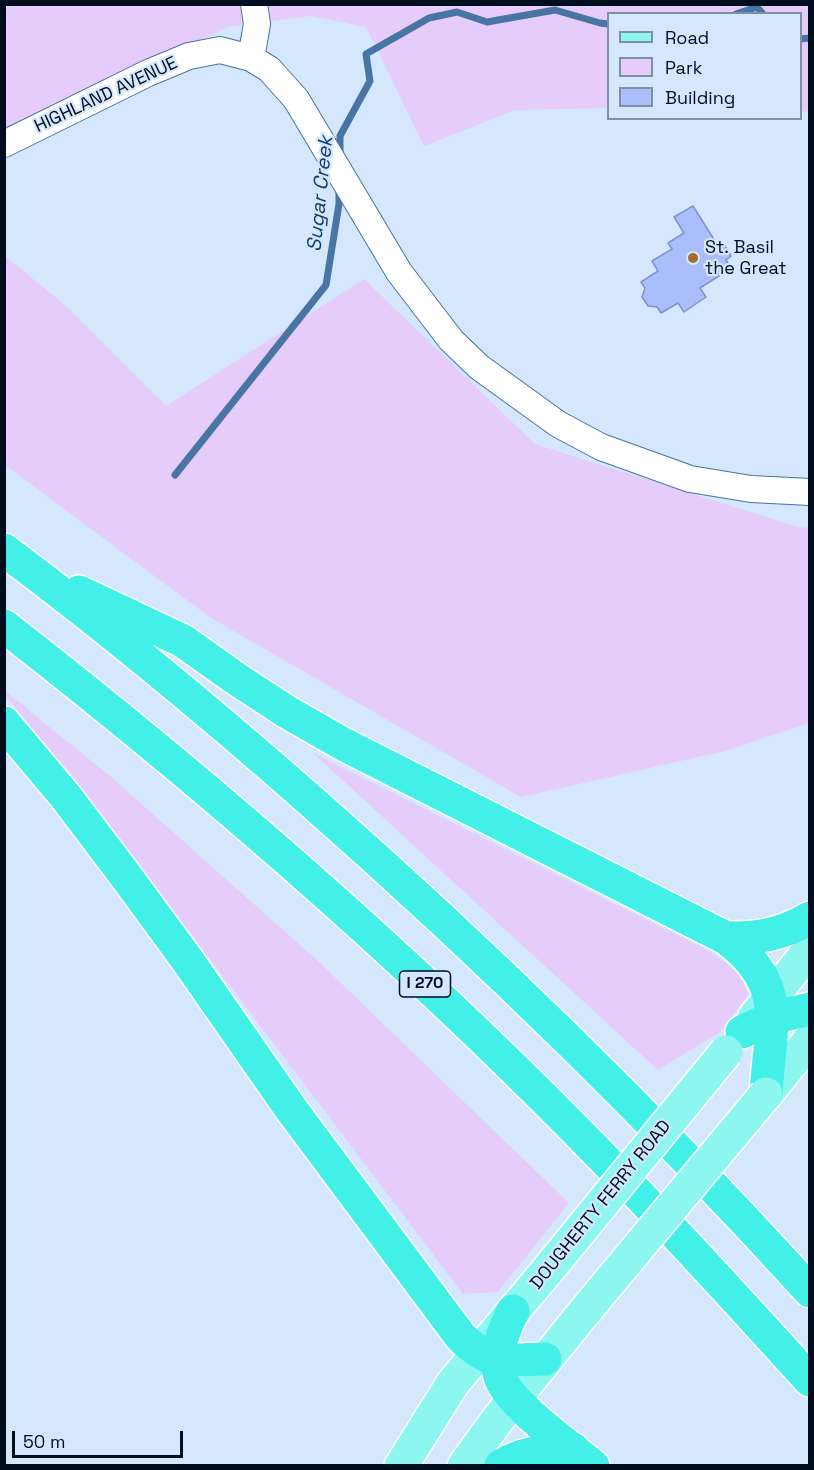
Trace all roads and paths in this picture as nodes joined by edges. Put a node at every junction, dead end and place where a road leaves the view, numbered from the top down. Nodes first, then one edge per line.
1 (254, 4) edge
2 (251, 58) junction
3 (4, 144) edge
4 (810, 492) edge
5 (16, 559) edge
6 (4, 626) edge
7 (4, 723) edge
8 (810, 918) edge
9 (726, 938) junction
10 (810, 950) edge
11 (772, 1008) junction
12 (810, 1009) edge
13 (810, 1040) edge
14 (766, 1094) junction
15 (810, 1291) edge
16 (513, 1311) joint
17 (488, 1356) junction
18 (545, 1359) junction
19 (810, 1380) edge
20 (514, 1399) junction
21 (583, 1457) edge
22 (401, 1466) edge
23 (464, 1466) edge
24 (501, 1466) edge

1 - 2 street
2 - 3 street, HIGHLAND AVENUE
2 - 4 street, HIGHLAND AVENUE
5 - 9 highway
5 - 15 highway
6 - 19 highway, I 270
7 - 17 highway
8 - 9 highway
9 - 11 highway
10 - 11 main road, DOUGHERTY FERRY ROAD
11 - 12 highway
11 - 14 highway
11 - 16 main road, DOUGHERTY FERRY ROAD, bridge
13 - 14 main road
14 - 18 main road, bridge
16 - 17 highway
17 - 18 highway
17 - 20 highway
17 - 22 main road
18 - 20 main road
20 - 21 highway
20 - 23 main road
21 - 24 highway

